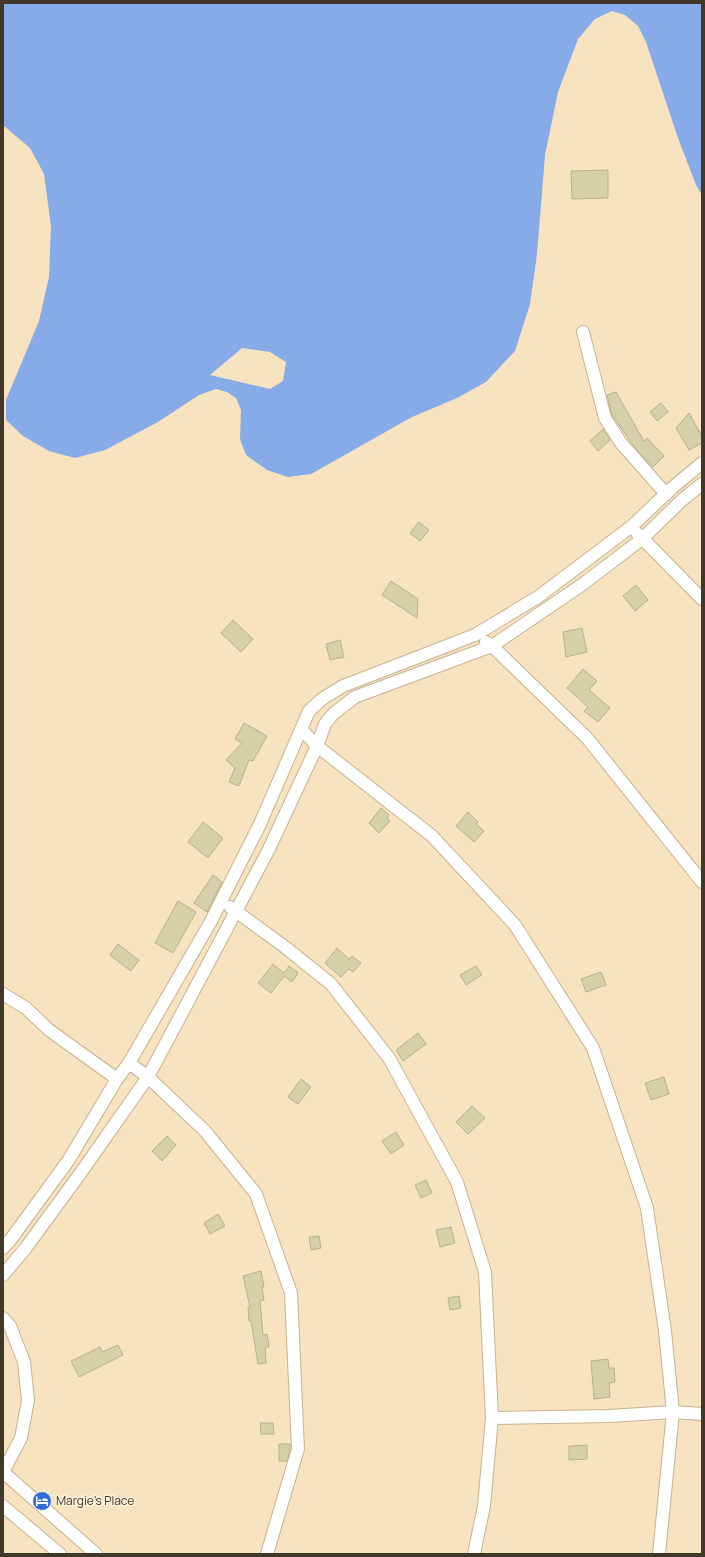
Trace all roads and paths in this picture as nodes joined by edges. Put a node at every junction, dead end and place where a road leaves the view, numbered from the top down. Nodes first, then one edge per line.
1 (583, 332) dead end
2 (702, 463) edge
3 (702, 484) edge
4 (666, 494) junction
5 (632, 526) junction
6 (642, 539) junction
7 (702, 598) edge
8 (475, 635) junction
9 (492, 646) junction
10 (302, 730) junction
11 (316, 746) junction
12 (702, 882) edge
13 (220, 902) junction
14 (236, 910) junction
15 (3, 994) edge
16 (129, 1063) junction
17 (148, 1077) junction
18 (117, 1079) junction
19 (3, 1248) edge
20 (3, 1275) edge
21 (3, 1318) edge
22 (673, 1412) junction
23 (702, 1414) edge
24 (492, 1418) junction
25 (3, 1472) edge
26 (3, 1506) edge
27 (60, 1554) edge
28 (96, 1554) edge
29 (267, 1554) edge
30 (474, 1554) edge
31 (659, 1554) edge

1 - 4 street
2 - 4 street
3 - 6 street
4 - 5 street
5 - 6 street
5 - 8 street
6 - 7 street
6 - 9 street
8 - 9 street
8 - 10 street
9 - 11 street
9 - 12 street
10 - 11 street
10 - 13 street
11 - 14 street
11 - 22 street
13 - 14 street
13 - 16 street
14 - 17 street
14 - 24 street
15 - 18 street
16 - 17 street
16 - 18 street
17 - 20 street
17 - 29 street
18 - 19 street
21 - 25 street
22 - 23 street
22 - 24 street
22 - 31 street
24 - 30 street
25 - 28 street
26 - 27 street

